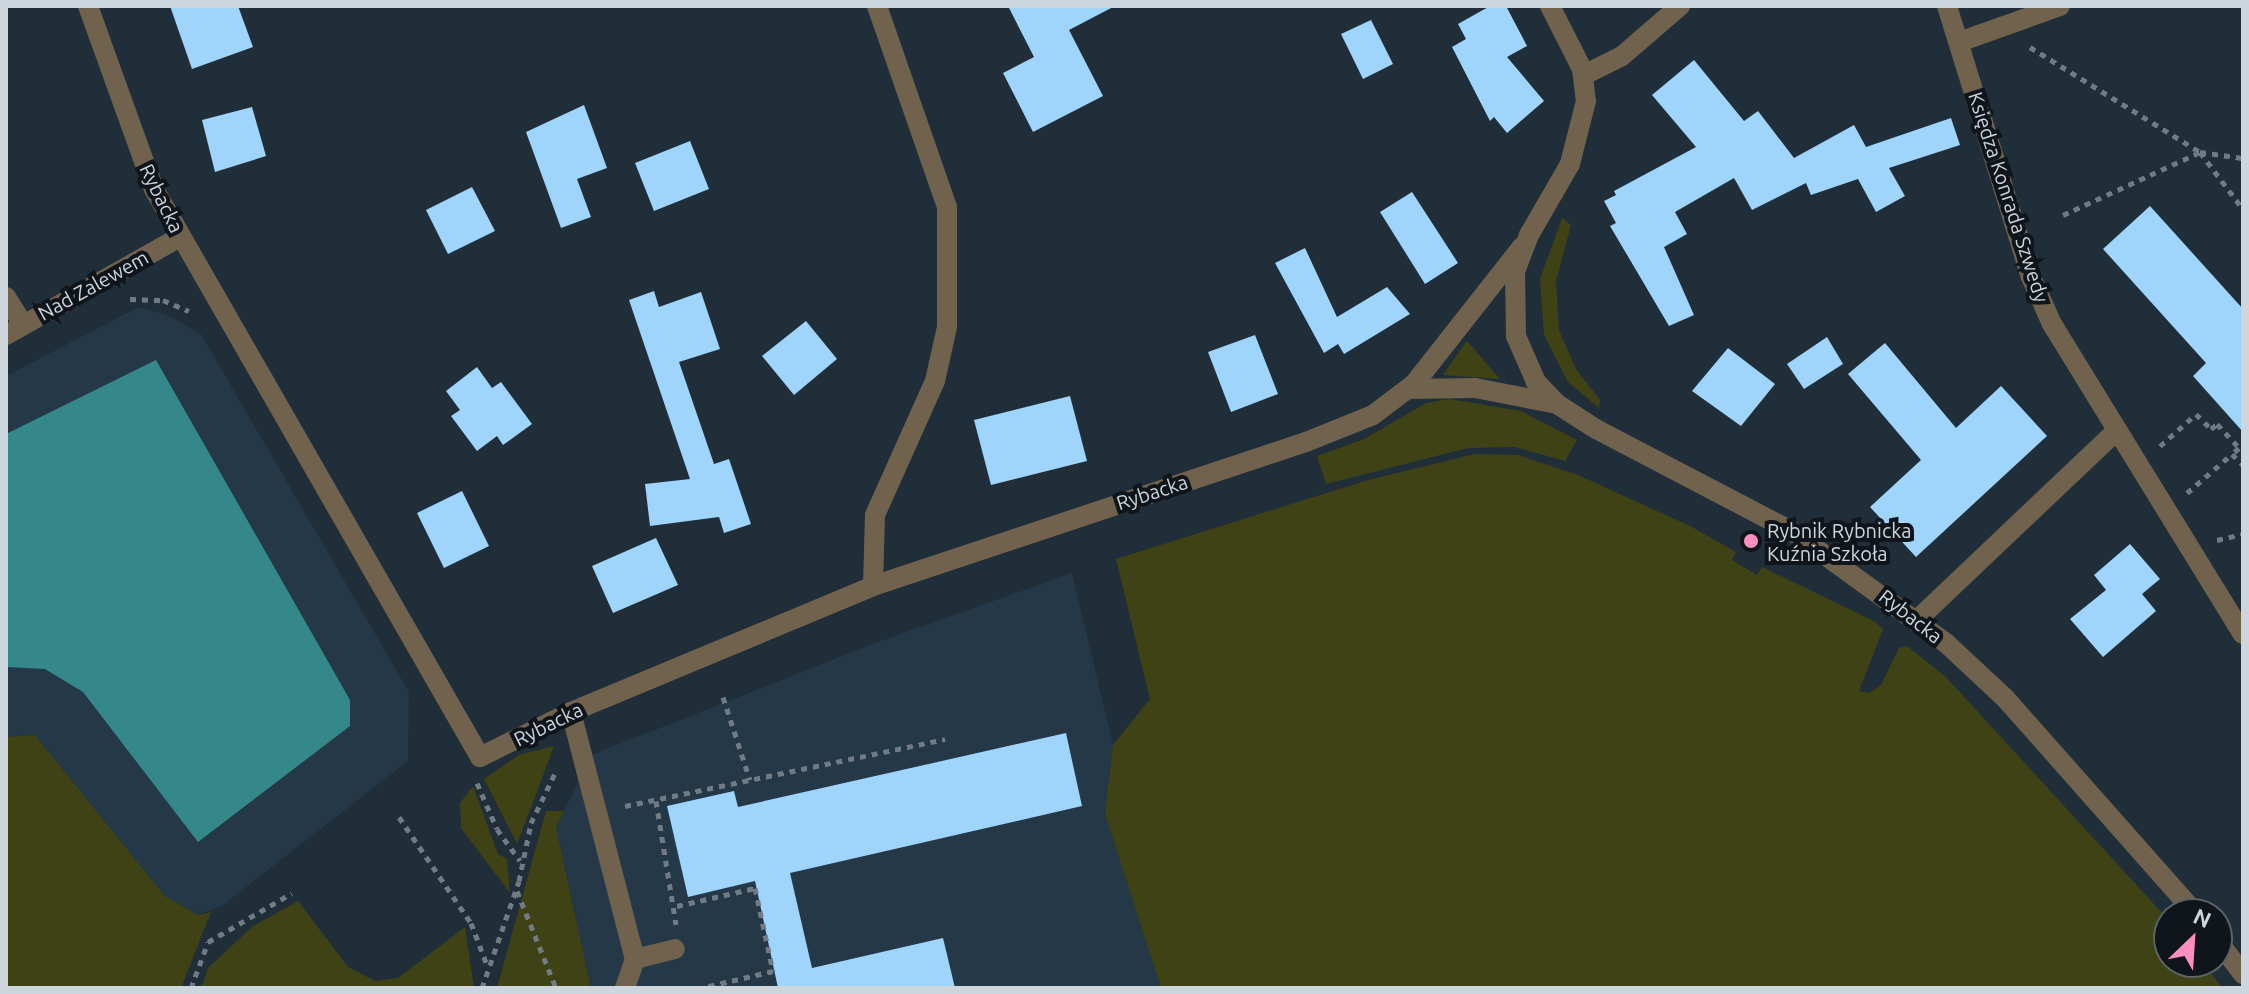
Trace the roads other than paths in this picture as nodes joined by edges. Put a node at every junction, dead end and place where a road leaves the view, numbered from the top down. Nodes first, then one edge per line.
1 (88, 6) edge
2 (877, 6) edge
3 (1550, 6) edge
4 (1680, 6) edge
5 (1947, 6) edge
6 (2060, 6) edge
7 (1959, 42) junction
8 (1584, 75) junction
9 (180, 237) junction
10 (1522, 247) junction
11 (6, 297) edge
12 (14, 330) edge
13 (1409, 389) junction
14 (1557, 404) junction
15 (2116, 431) junction
16 (873, 586) junction
17 (1917, 620) junction
18 (2243, 634) edge
19 (571, 712) junction
20 (2182, 898) edge
21 (675, 949) dead end
22 (635, 959) junction
23 (625, 988) edge

1 - 9 street, Rybacka
2 - 16 street
3 - 8 street
4 - 8 street
5 - 7 street, Księdza Konrada Szwedy
6 - 7 street
7 - 15 street, Księdza Konrada Szwedy
8 - 10 street
9 - 12 street, Nad Zalewem
9 - 19 street, Rybacka
10 - 13 street, Rybacka
10 - 14 street, Rybacka
11 - 12 street
13 - 14 street, Rybacka
13 - 16 street, Rybacka
14 - 17 street, Rybacka
15 - 17 street
15 - 18 street, Księdza Konrada Szwedy
16 - 19 street, Rybacka
17 - 20 street, Rybacka
19 - 22 street
21 - 22 street
22 - 23 street

